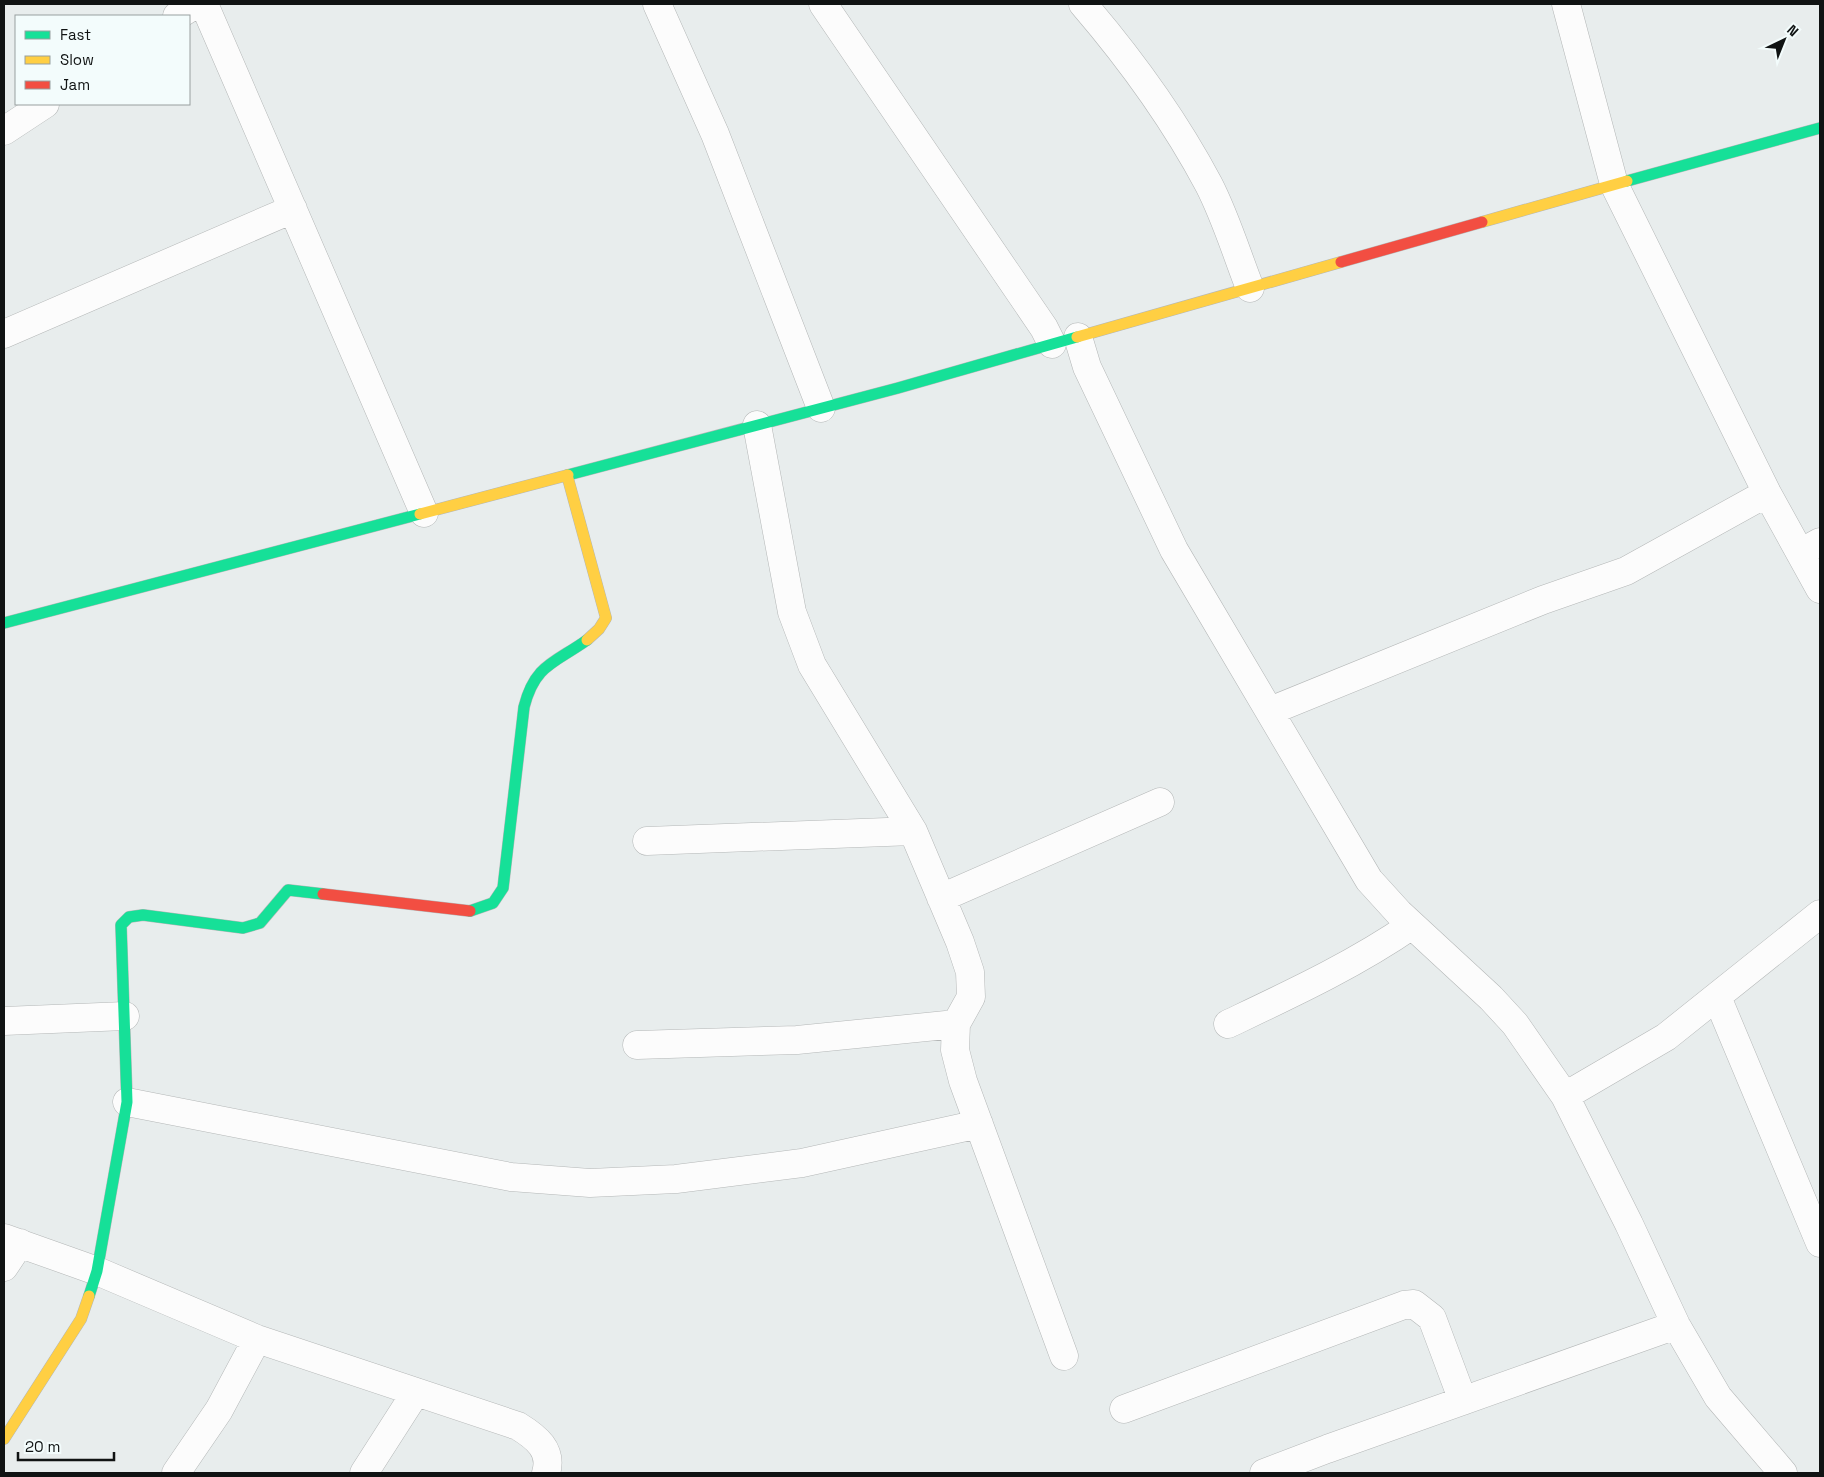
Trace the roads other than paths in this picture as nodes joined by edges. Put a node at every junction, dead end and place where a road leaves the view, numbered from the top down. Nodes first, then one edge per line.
1 (196, 4) edge
2 (204, 4) edge
3 (657, 4) edge
4 (823, 4) edge
5 (1083, 4) edge
6 (1566, 4) edge
7 (179, 15) edge
8 (43, 105) edge
9 (1820, 128) edge
10 (4, 131) edge
11 (1614, 184) junction
12 (293, 209) junction
13 (1250, 288) junction
14 (4, 334) edge
15 (1078, 337) junction
16 (1052, 344) junction
17 (821, 408) junction
18 (757, 425) junction
19 (567, 475) junction
20 (1767, 493) junction
21 (424, 513) junction
22 (1810, 548) edge
23 (1820, 589) edge
24 (4, 623) edge
25 (1270, 711) junction
26 (1160, 802) dead end
27 (913, 831) junction
28 (647, 840) dead end
29 (941, 898) junction
30 (1820, 914) edge
31 (1412, 925) junction
32 (1717, 997) junction
33 (125, 1016) junction
34 (4, 1021) edge
35 (956, 1024) junction
36 (1228, 1024) dead end
37 (637, 1046) dead end
38 (1565, 1096) junction
39 (127, 1102) junction
40 (979, 1124) junction
41 (12, 1241) edge
42 (1820, 1243) edge
43 (4, 1267) edge
44 (98, 1271) junction
45 (1676, 1325) junction
46 (258, 1339) junction
47 (1064, 1356) dead end
48 (416, 1392) junction
49 (1463, 1401) junction
50 (1124, 1409) dead end
51 (4, 1439) edge
52 (176, 1473) edge
53 (364, 1473) edge
54 (546, 1473) edge
55 (1264, 1473) edge
56 (1783, 1473) edge

1 - 7 street
2 - 12 street
3 - 17 street
4 - 16 street
5 - 13 street
6 - 11 street
8 - 10 street
9 - 11 street
11 - 13 street
11 - 20 street
12 - 14 street
12 - 21 street
13 - 15 street
15 - 16 street
15 - 25 street
16 - 17 street
17 - 18 street
18 - 19 street
18 - 27 street
19 - 21 street
19 - 33 street
20 - 22 street
20 - 25 street
21 - 24 street
22 - 23 street
25 - 31 street
26 - 29 street
27 - 28 street
27 - 29 street
29 - 35 street
30 - 32 street
31 - 36 street
31 - 38 street
32 - 38 street
32 - 42 street
33 - 34 street
33 - 39 street
35 - 37 street
35 - 40 street
38 - 45 street
39 - 40 street
39 - 44 street
40 - 47 street
41 - 43 street
41 - 44 street
44 - 46 street
44 - 51 street
45 - 49 street
45 - 56 street
46 - 48 street
46 - 52 street
48 - 53 street
48 - 54 street
49 - 50 street
49 - 55 street

